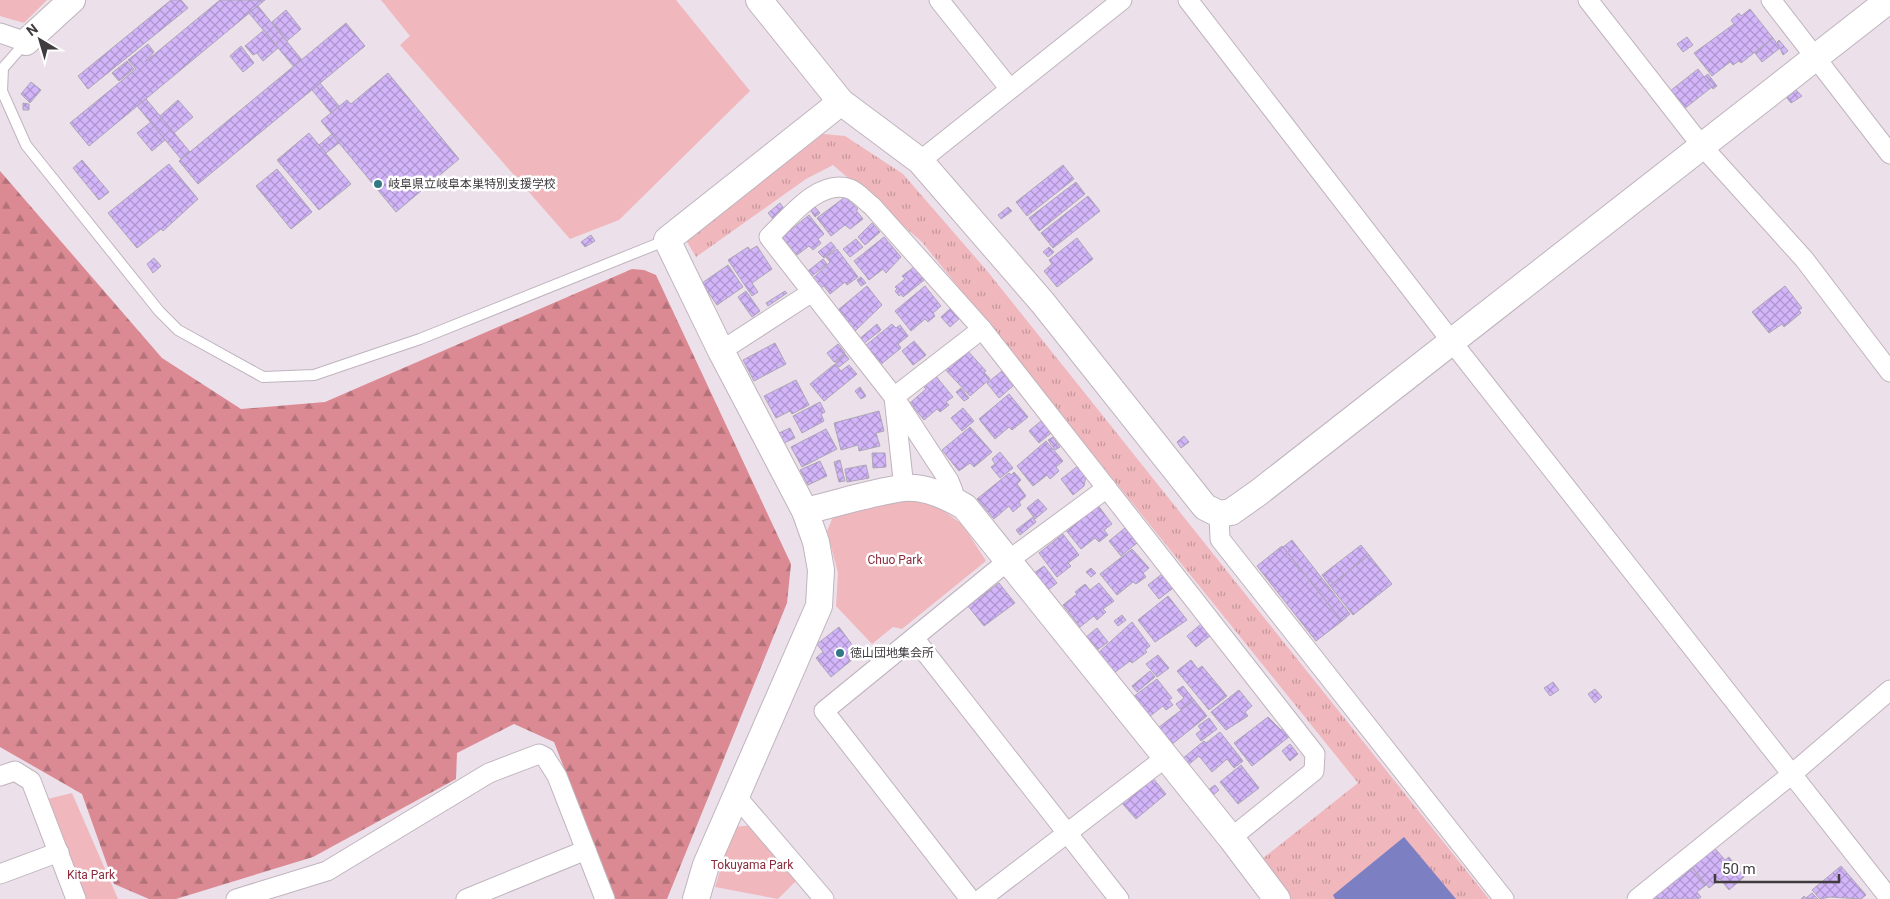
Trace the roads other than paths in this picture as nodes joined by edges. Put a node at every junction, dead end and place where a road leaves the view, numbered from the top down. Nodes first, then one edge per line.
1 (72, 0) edge
2 (759, 0) edge
3 (939, 0) edge
4 (1122, 0) edge
5 (1188, 0) edge
6 (1588, 0) edge
7 (1771, 0) edge
8 (1889, 0) edge
9 (0, 33) edge
10 (26, 42) junction
11 (1815, 57) junction
12 (1010, 89) junction
13 (841, 102) junction
14 (1701, 145) junction
15 (1890, 154) edge
16 (920, 161) junction
17 (667, 240) junction
18 (812, 292) junction
19 (982, 329) junction
20 (1452, 342) junction
21 (720, 351) junction
22 (1890, 372) edge
23 (894, 398) junction
24 (904, 488) junction
25 (1107, 488) junction
26 (951, 499) junction
27 (805, 511) junction
28 (1219, 514) junction
29 (1009, 560) junction
30 (914, 638) junction
31 (1890, 690) edge
32 (1165, 758) junction
33 (1792, 774) junction
34 (0, 776) edge
35 (736, 796) junction
36 (1066, 833) junction
37 (1231, 838) junction
38 (586, 850) junction
39 (59, 852) junction
40 (0, 874) edge
41 (76, 899) edge
42 (239, 899) edge
43 (466, 899) edge
44 (605, 899) edge
45 (696, 899) edge
46 (824, 899) edge
47 (970, 899) edge
48 (981, 899) edge
49 (1119, 899) edge
50 (1277, 899) edge
51 (1504, 899) edge
52 (1637, 899) edge
53 (1890, 899) edge

1 - 10 street
2 - 13 street
3 - 12 street
4 - 12 street
5 - 20 street
6 - 14 street
7 - 11 street
8 - 11 street
9 - 10 street
10 - 17 lane
11 - 14 street
11 - 15 street
12 - 16 street
13 - 16 street
13 - 17 street
14 - 20 street
14 - 22 street
16 - 28 street
17 - 21 street
18 - 19 street
18 - 21 street
18 - 23 street
19 - 23 street
19 - 25 street
20 - 28 street
20 - 33 street
21 - 27 street
23 - 24 street
23 - 26 street
24 - 26 street
24 - 27 street
25 - 29 street
25 - 37 street
26 - 29 street
27 - 35 street
28 - 51 street
29 - 30 street
29 - 32 street
30 - 36 street
30 - 47 street
31 - 33 street
32 - 36 street
32 - 37 street
33 - 52 street
33 - 53 street
34 - 39 street
35 - 45 street
35 - 46 street
36 - 48 street
36 - 49 street
37 - 50 street
38 - 42 street
38 - 43 street
38 - 44 street
39 - 40 street
39 - 41 street

